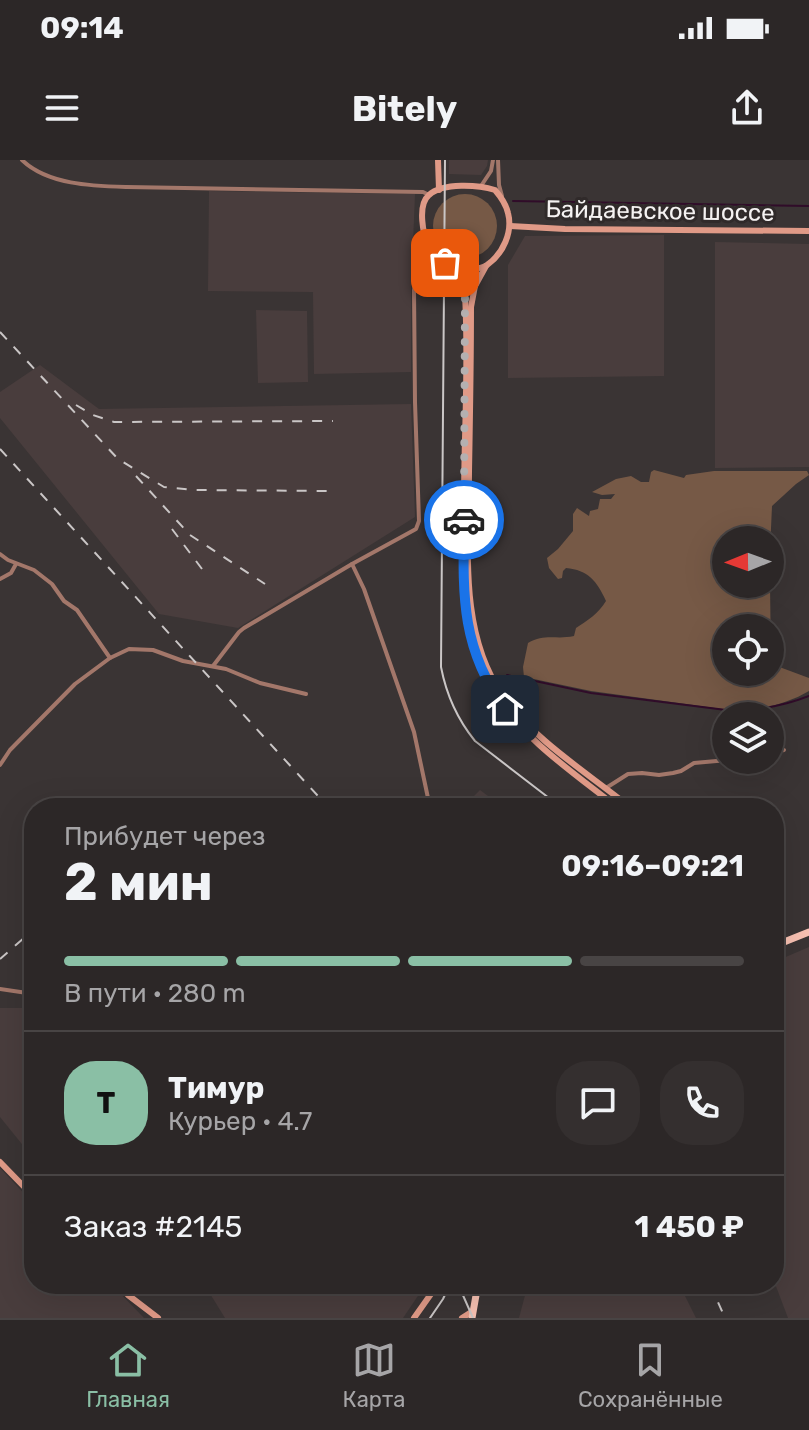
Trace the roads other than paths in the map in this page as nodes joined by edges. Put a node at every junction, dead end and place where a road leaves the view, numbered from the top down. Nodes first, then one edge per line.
1 (22, 160) edge
2 (438, 160) edge
3 (496, 160) edge
4 (481, 186) junction
5 (439, 190) junction
6 (429, 195) junction
7 (504, 202) junction
8 (510, 226) junction
9 (809, 231) edge
10 (429, 247) junction
11 (486, 266) junction
12 (454, 268) junction
13 (0, 554) edge
14 (16, 564) junction
15 (352, 564) junction
16 (0, 579) edge
17 (110, 658) junction
18 (213, 666) junction
19 (306, 694) dead end
20 (712, 761) edge
21 (0, 765) edge
22 (606, 788) junction
23 (428, 798) dead end
24 (606, 798) edge
25 (618, 798) edge
26 (809, 932) edge
27 (784, 942) edge
28 (0, 989) edge
29 (24, 993) edge
30 (0, 1162) edge
31 (24, 1187) edge
32 (127, 1294) edge
33 (431, 1294) edge
34 (477, 1294) edge
35 (474, 1316) edge
36 (158, 1318) edge
37 (414, 1318) edge
38 (462, 1318) edge

1 - 6 street
2 - 5 main road
3 - 4 street
3 - 7 street
4 - 5 main road
4 - 7 main road
5 - 6 main road
6 - 10 main road
7 - 8 main road
8 - 9 main road, Байдаевское шоссе
8 - 11 main road
10 - 12 main road
10 - 15 street
11 - 12 main road
11 - 22 main road
12 - 24 main road
13 - 14 street
14 - 16 street
14 - 17 street
15 - 18 street
15 - 23 street
17 - 18 street
17 - 21 street
18 - 19 street
20 - 22 street
22 - 25 main road
26 - 27 main road
28 - 29 street
30 - 31 main road
32 - 36 main road
33 - 37 main road
34 - 35 main road
35 - 38 main road

